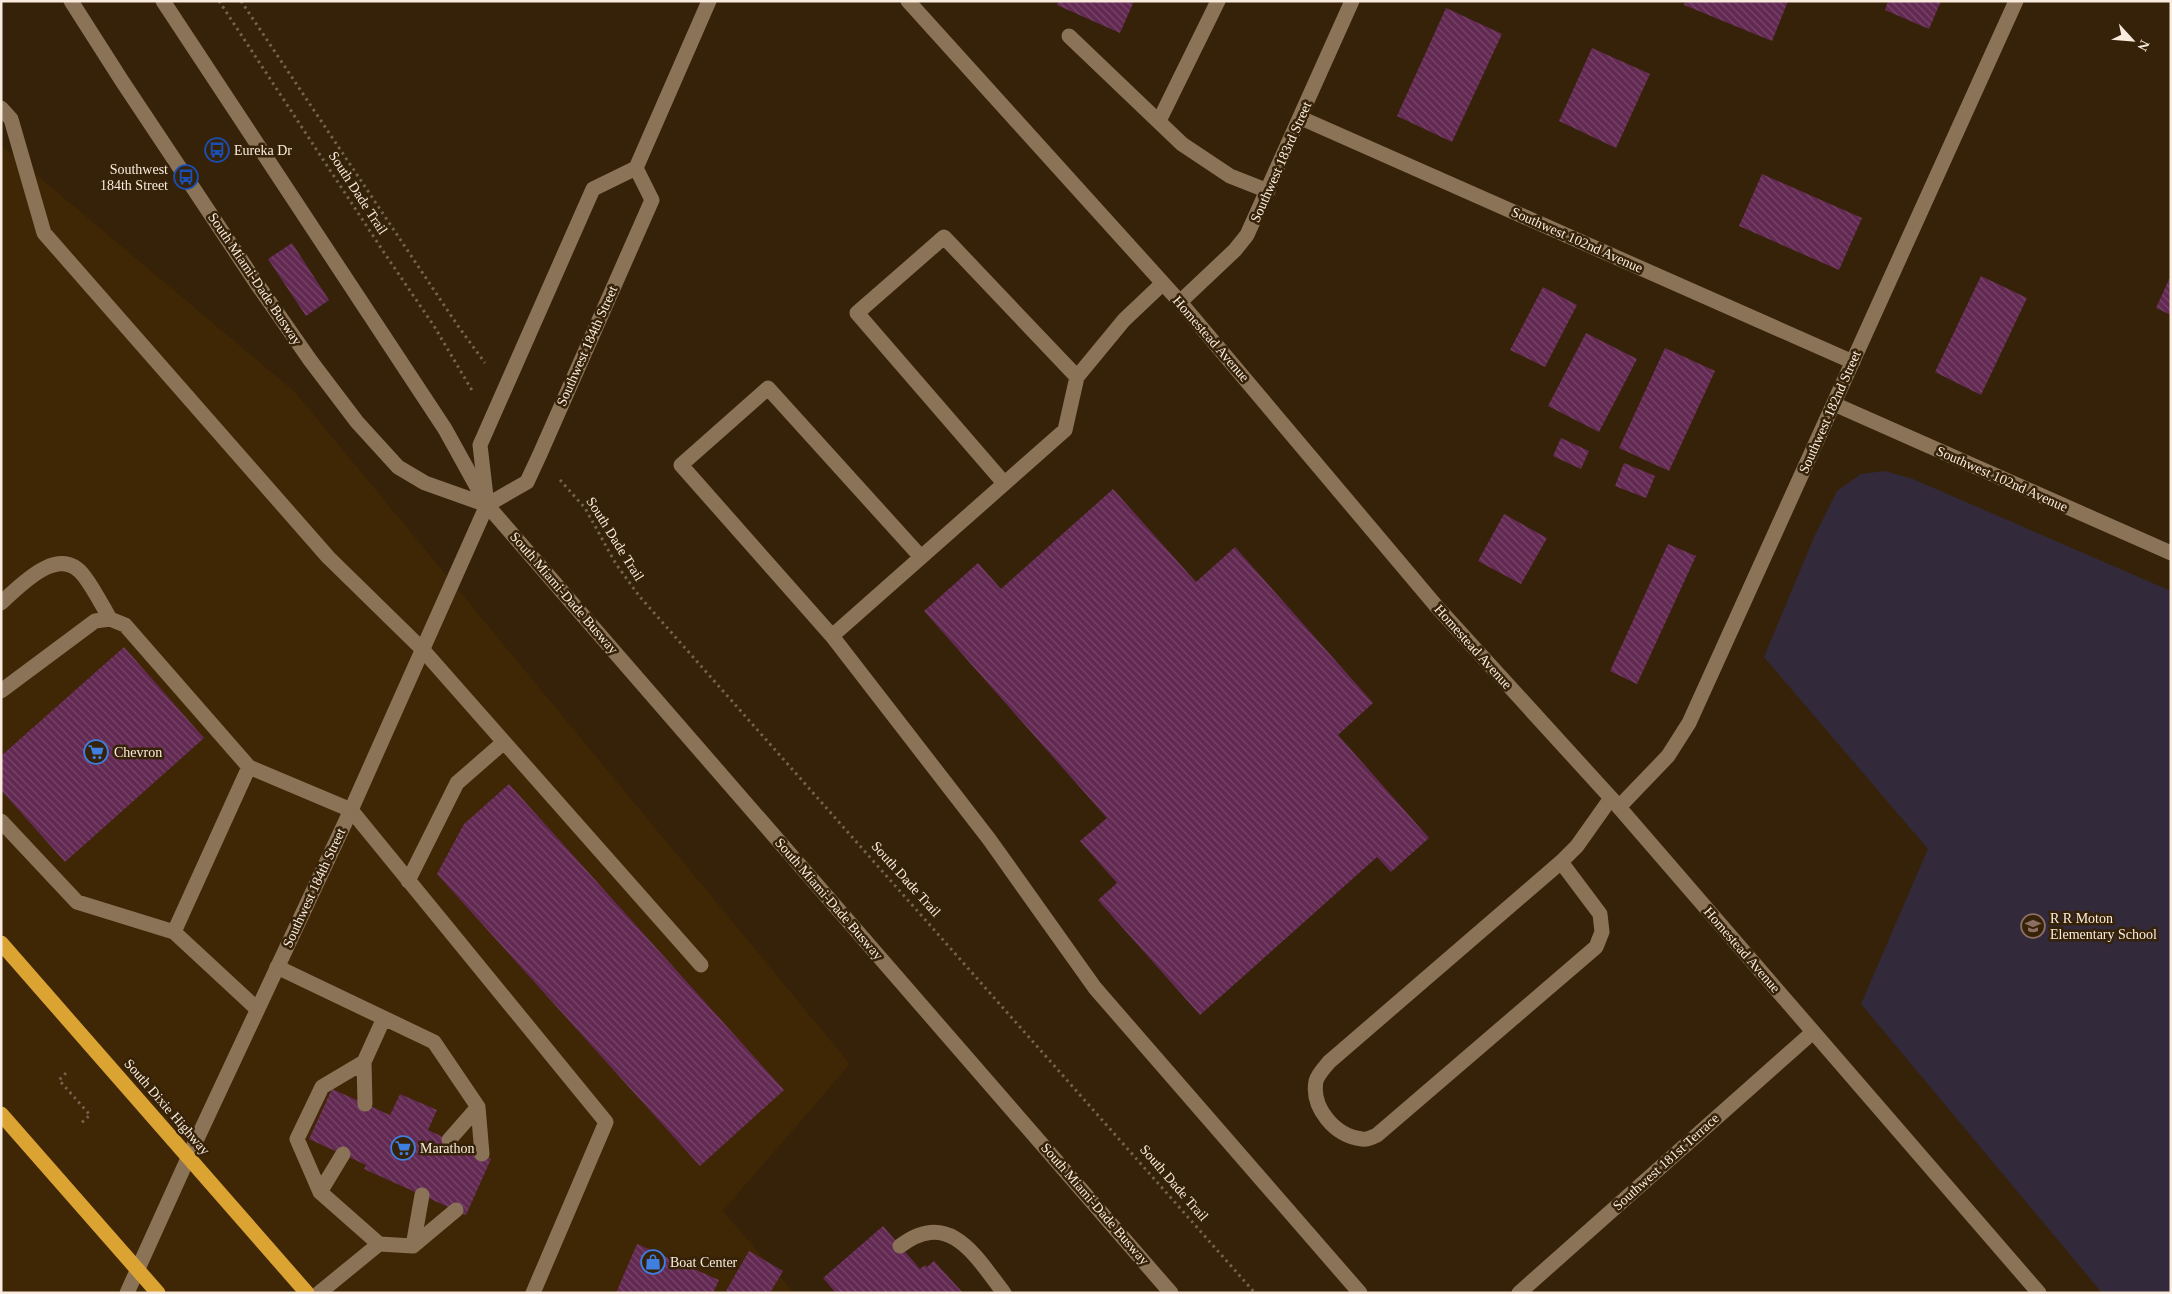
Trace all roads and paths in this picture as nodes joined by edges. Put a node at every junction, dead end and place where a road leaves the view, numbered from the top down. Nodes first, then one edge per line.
1 (71, 1) edge
2 (163, 1) edge
3 (219, 1) edge
4 (241, 1) edge
5 (709, 1) edge
6 (908, 1) edge
7 (1218, 1) edge
8 (1352, 1) edge
9 (2016, 1) edge
10 (1069, 36) dead end
11 (1, 108) edge
12 (1301, 118) junction
13 (1159, 121) junction
14 (636, 168) junction
15 (1268, 191) junction
16 (1162, 284) junction
17 (1180, 302) junction
18 (1853, 362) junction
19 (485, 363) dead end
20 (1077, 377) junction
21 (477, 397) dead end
22 (1834, 404) junction
23 (559, 478) dead end
24 (1004, 483) junction
25 (487, 505) junction
26 (2171, 553) edge
27 (920, 556) junction
28 (1, 603) edge
29 (110, 619) junction
30 (832, 636) junction
31 (422, 649) junction
32 (1, 691) edge
33 (504, 742) junction
34 (249, 767) junction
35 (1615, 803) junction
36 (351, 810) junction
37 (1, 821) edge
38 (1561, 862) junction
39 (408, 881) junction
40 (174, 932) junction
41 (1, 943) edge
42 (701, 965) dead end
43 (277, 967) junction
44 (258, 1009) junction
45 (384, 1018) junction
46 (1813, 1032) junction
47 (364, 1062) junction
48 (66, 1073) dead end
49 (365, 1104) dead end
50 (478, 1108) junction
51 (1, 1114) edge
52 (79, 1125) dead end
53 (449, 1140) dead end
54 (343, 1154) dead end
55 (482, 1154) dead end
56 (189, 1156) junction
57 (320, 1192) junction
58 (422, 1195) dead end
59 (456, 1210) dead end
60 (380, 1244) junction
61 (413, 1246) junction
62 (900, 1246) dead end
63 (137, 1269) junction
64 (127, 1293) edge
65 (158, 1293) edge
66 (307, 1293) edge
67 (320, 1293) edge
68 (533, 1293) edge
69 (1004, 1293) edge
70 (1171, 1293) edge
71 (1255, 1293) edge
72 (1360, 1293) edge
73 (1518, 1293) edge
74 (2039, 1293) edge

1 - 25 street, South Miami-Dade Busway
2 - 25 street, South Miami-Dade Busway
3 - 21 path, South Dade Trail
4 - 19 path
5 - 14 street
6 - 16 street, Homestead Avenue
7 - 13 street
8 - 12 street, Southwest 183rd Street
9 - 18 street, Southwest 182nd Street
10 - 13 street
11 - 31 street
12 - 15 street, Southwest 183rd Street
12 - 18 street, Southwest 102nd Avenue
13 - 15 street
14 - 25 street
14 - 25 street, Southwest 184th Street
15 - 17 street, Southwest 183rd Street
16 - 17 street, Homestead Avenue
16 - 20 street
17 - 35 street, Homestead Avenue
18 - 22 street, Southwest 182nd Street
20 - 24 street
20 - 24 street
22 - 26 street, Southwest 102nd Avenue
22 - 35 street, Southwest 182nd Street
23 - 71 path, South Dade Trail
24 - 27 street
25 - 31 street, Southwest 184th Street
25 - 70 street, South Miami-Dade Busway
27 - 30 street
27 - 30 street
28 - 29 street
29 - 32 street
29 - 34 street
30 - 72 street
31 - 33 street
31 - 36 street, Southwest 184th Street
33 - 39 street
33 - 42 street
34 - 36 street
34 - 40 street
35 - 38 street, Southwest 182nd Street
35 - 46 street, Homestead Avenue
36 - 39 street
36 - 43 street, Southwest 184th Street
37 - 40 street
38 - 38 street, Southwest 182nd Street
39 - 68 street
40 - 44 street
41 - 56 highway, South Dixie Highway
43 - 44 street, Southwest 184th Street
43 - 45 street
44 - 56 street, Southwest 184th Street
45 - 47 street
45 - 50 street
46 - 73 street, Southwest 181st Terrace
46 - 74 street, Homestead Avenue
47 - 49 street
47 - 57 street
48 - 52 path
50 - 53 street
50 - 55 street
51 - 63 highway
54 - 57 street
56 - 63 street, Southwest 184th Street
56 - 66 highway, South Dixie Highway
57 - 60 street
58 - 61 street
59 - 61 street
60 - 61 street
60 - 67 street
62 - 69 street
63 - 64 street, Southwest 184th Street
63 - 65 highway

